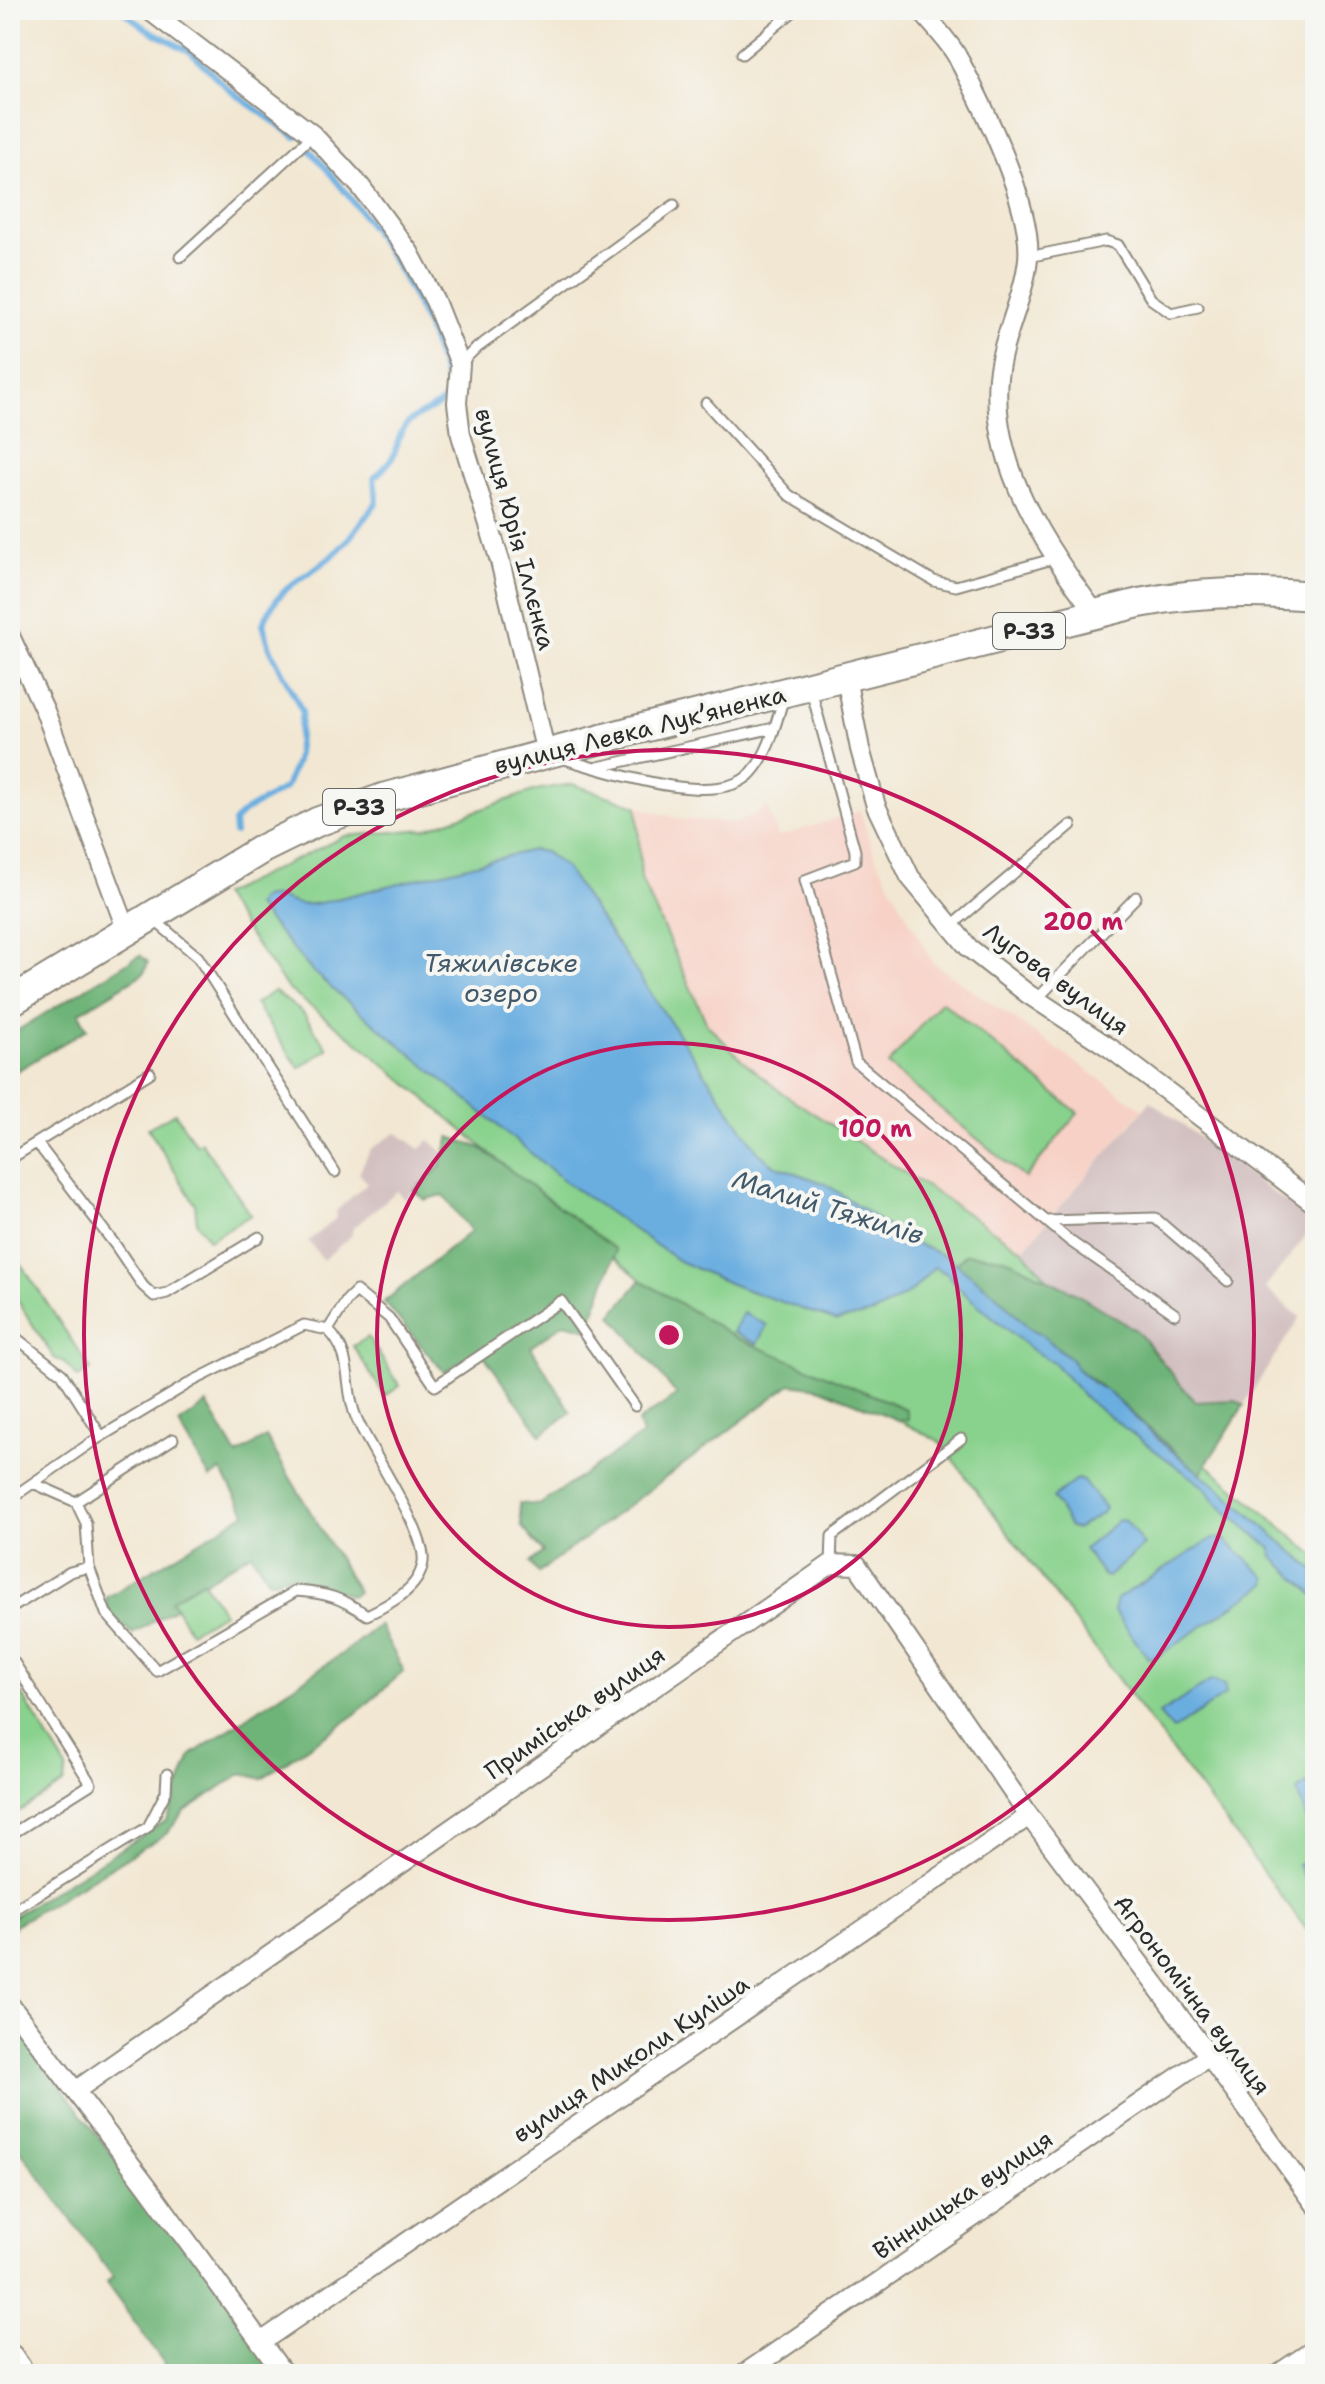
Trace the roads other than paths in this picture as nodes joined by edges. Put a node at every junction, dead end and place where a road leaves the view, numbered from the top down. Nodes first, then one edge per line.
1 (149, 10) edge
2 (795, 10) edge
3 (921, 10) edge
4 (742, 54) dead end
5 (313, 135) junction
6 (674, 205) dead end
7 (180, 257) dead end
8 (1028, 257) junction
9 (1198, 307) dead end
10 (460, 364) junction
11 (706, 403) dead end
12 (1056, 558) junction
13 (1315, 596) edge
14 (1096, 614) junction
15 (10, 636) edge
16 (846, 678) junction
17 (798, 690) junction
18 (774, 728) junction
19 (546, 753) junction
20 (595, 768) junction
21 (1071, 825) dead end
22 (1136, 897) dead end
23 (139, 924) junction
24 (951, 926) junction
25 (1037, 999) junction
26 (10, 1002) edge
27 (150, 1073) dead end
28 (37, 1143) junction
29 (10, 1159) edge
30 (335, 1172) dead end
31 (1315, 1204) edge
32 (1046, 1221) junction
33 (259, 1237) dead end
34 (1228, 1281) dead end
35 (1175, 1314) dead end
36 (328, 1330) junction
37 (10, 1333) edge
38 (635, 1406) dead end
39 (101, 1436) junction
40 (173, 1439) dead end
41 (961, 1439) dead end
42 (33, 1483) junction
43 (10, 1499) edge
44 (76, 1502) junction
45 (831, 1564) junction
46 (89, 1567) junction
47 (10, 1609) edge
48 (10, 1656) edge
49 (167, 1774) dead end
50 (1029, 1816) junction
51 (10, 1835) edge
52 (10, 1912) edge
53 (10, 2005) edge
54 (1209, 2056) junction
55 (75, 2091) junction
56 (1315, 2204) edge
57 (261, 2342) junction
58 (1315, 2349) edge
59 (11, 2354) edge
60 (26, 2374) edge
61 (284, 2374) edge
62 (744, 2374) edge
63 (1278, 2374) edge

1 - 5 street, вулиця Юрія Іллєнка
2 - 4 lane
3 - 8 street
5 - 7 lane
5 - 10 street, вулиця Юрія Іллєнка
6 - 10 lane
8 - 9 lane
8 - 12 street
10 - 19 street, вулиця Юрія Іллєнка
11 - 12 lane
12 - 14 street
13 - 14 main road, вулиця Левка Лукʼяненка / Р-33
14 - 16 main road, вулиця Левка Лукʼяненка / Р-33
15 - 23 street
16 - 17 main road, вулиця Левка Лукʼяненка / Р-33
16 - 24 street, Лугова вулиця
17 - 18 lane
17 - 19 main road, вулиця Левка Лукʼяненка / Р-33
17 - 32 lane
18 - 20 lane
18 - 20 lane
19 - 20 lane
19 - 23 main road, вулиця Левка Лукʼяненка / Р-33
21 - 24 lane
22 - 25 lane
23 - 26 main road, вулиця Левка Лукʼяненка / Р-33
23 - 30 lane
24 - 25 street, Лугова вулиця
25 - 31 street, Лугова вулиця
27 - 28 lane
28 - 29 lane
28 - 33 lane
32 - 34 lane
32 - 35 lane
36 - 38 lane
36 - 39 lane
36 - 46 lane
37 - 39 lane
39 - 42 lane
40 - 44 lane
41 - 45 lane
42 - 43 lane
42 - 44 lane
44 - 46 lane
45 - 50 street
45 - 55 street, Приміська вулиця
46 - 47 lane
48 - 51 lane
49 - 52 lane
50 - 54 street, Агрономічна вулиця
50 - 57 street, вулиця Миколи Куліша
53 - 55 street
54 - 56 street, Агрономічна вулиця
54 - 62 street, Вінницька вулиця
55 - 57 street
57 - 61 street
58 - 63 street
59 - 60 street

